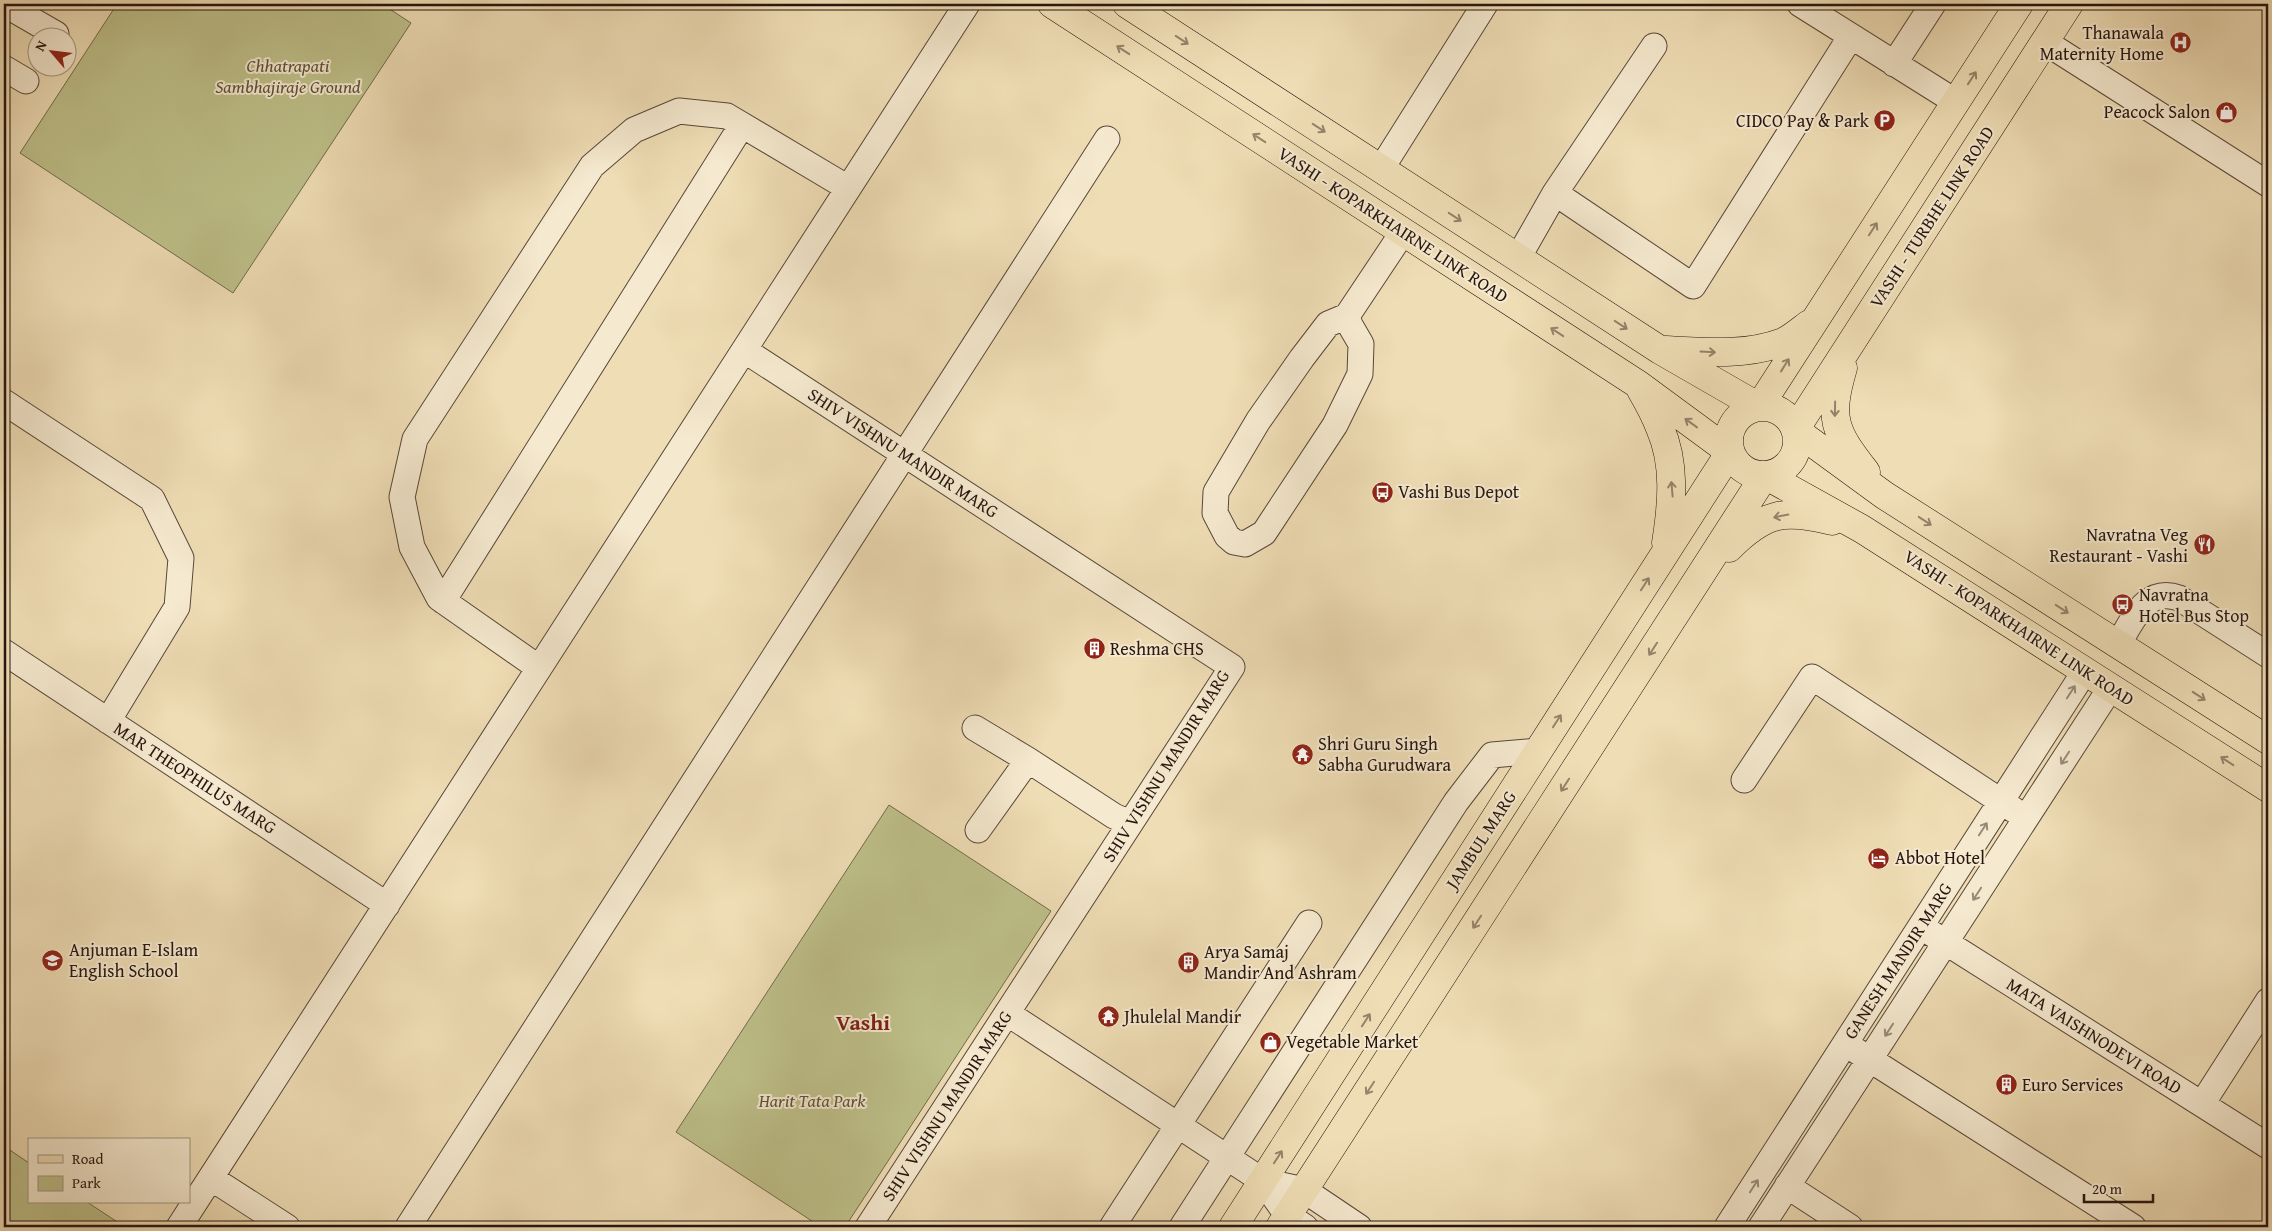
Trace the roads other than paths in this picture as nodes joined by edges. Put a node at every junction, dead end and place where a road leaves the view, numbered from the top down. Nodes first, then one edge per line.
1 (4, 4) edge
2 (967, 4) edge
3 (1052, 4) edge
4 (1127, 4) edge
5 (1485, 4) edge
6 (1800, 4) edge
7 (1933, 4) edge
8 (2020, 4) edge
9 (2069, 4) edge
10 (46, 28) edge
11 (1851, 36) junction
12 (2045, 42) junction
13 (1654, 46) dead end
14 (1894, 64) junction
15 (4, 68) edge
16 (26, 81) dead end
17 (1956, 102) junction
18 (742, 125) junction
19 (1107, 139) dead end
20 (1381, 169) junction
21 (2268, 184) edge
22 (848, 188) junction
23 (1555, 194) junction
24 (1403, 232) junction
25 (1518, 258) junction
26 (1347, 316) junction
27 (1814, 321) junction
28 (1850, 345) junction
29 (744, 350) junction
30 (1660, 350) junction
31 (1639, 385) junction
32 (4, 402) edge
33 (1759, 407) junction
34 (1795, 430) junction
35 (1730, 452) junction
36 (904, 454) junction
37 (1765, 476) junction
38 (1884, 495) junction
39 (1862, 529) junction
40 (1664, 554) junction
41 (1700, 577) junction
42 (443, 601) junction
43 (2118, 644) junction
44 (4, 652) edge
45 (2268, 655) edge
46 (539, 668) junction
47 (2085, 671) junction
48 (2111, 687) junction
49 (108, 721) junction
50 (975, 728) dead end
51 (2268, 740) edge
52 (1538, 751) junction
53 (1028, 760) junction
54 (1744, 780) dead end
55 (2268, 788) edge
56 (2001, 801) junction
57 (2026, 818) junction
58 (1130, 823) junction
59 (978, 830) dead end
60 (387, 905) junction
61 (1308, 923) dead end
62 (1920, 926) junction
63 (1946, 942) junction
64 (2268, 1001) edge
65 (1007, 1013) junction
66 (1845, 1044) junction
67 (1870, 1059) junction
68 (2202, 1104) junction
69 (1177, 1124) junction
70 (1781, 1144) junction
71 (2268, 1146) edge
72 (1228, 1157) junction
73 (1805, 1160) junction
74 (211, 1178) junction
75 (1263, 1181) junction
76 (1787, 1186) junction
77 (1304, 1190) junction
78 (1291, 1223) edge
79 (179, 1227) edge
80 (287, 1227) edge
81 (408, 1227) edge
82 (868, 1227) edge
83 (1112, 1227) edge
84 (1182, 1227) edge
85 (1233, 1227) edge
86 (1359, 1227) edge
87 (1727, 1227) edge
88 (1761, 1227) edge
89 (1850, 1227) edge
90 (2133, 1227) edge

1 - 10 street
2 - 22 street
24 -> 3 main road, VASHI - KOPARKHAIRNE LINK ROAD
4 -> 20 main road
5 - 20 street
6 - 11 street
7 - 14 street
17 -> 8 main road
9 - 12 main road, VASHI - TURBHE LINK ROAD
11 - 14 street
11 - 23 street
12 - 21 street
12 - 28 main road, VASHI - TURBHE LINK ROAD
13 - 23 street
14 - 17 street
15 - 16 street
27 -> 17 main road
18 - 22 street
18 - 42 street
18 - 42 street
19 - 36 street
20 -> 25 main road
22 - 29 street
23 - 25 street
24 - 26 street
31 -> 24 main road, VASHI - KOPARKHAIRNE LINK ROAD
25 -> 30 main road
26 - 26 street
30 -> 27 main road
33 -> 27 main road
28 - 34 main road, VASHI - TURBHE LINK ROAD
28 -> 38 main road
29 - 36 street, SHIV VISHNU MANDIR MARG
29 - 46 street
30 - 33 main road
35 -> 31 main road, VASHI - KOPARKHAIRNE LINK ROAD
40 -> 31 main road
32 - 49 street
33 - 34 main road
33 - 35 main road
34 - 37 main road
34 - 38 main road
35 - 37 main road
35 - 40 main road, JAMBUL MARG
36 - 58 street, SHIV VISHNU MANDIR MARG
36 - 81 street
37 - 39 main road, VASHI - KOPARKHAIRNE LINK ROAD
37 - 41 main road
38 -> 43 main road
39 -> 41 main road
39 - 47 main road, VASHI - KOPARKHAIRNE LINK ROAD
52 -> 40 main road, JAMBUL MARG
41 -> 77 main road
42 - 46 street
43 - 45 street
43 -> 51 main road
44 - 49 street, MAR THEOPHILUS MARG
46 - 60 street
47 - 48 main road, VASHI - KOPARKHAIRNE LINK ROAD
56 -> 47 street, GANESH MANDIR MARG
55 -> 48 main road, VASHI - KOPARKHAIRNE LINK ROAD
48 -> 57 street, GANESH MANDIR MARG
49 - 60 street, MAR THEOPHILUS MARG
50 - 53 street
52 - 72 street
75 -> 52 main road, JAMBUL MARG
53 - 58 street
53 - 59 street
54 - 56 street
56 - 57 street
62 -> 56 street, GANESH MANDIR MARG
57 -> 63 street, GANESH MANDIR MARG
58 - 65 street, SHIV VISHNU MANDIR MARG
60 - 74 street
61 - 69 street
62 - 63 street, MATA VAISHNODEVI ROAD
62 - 66 street, GANESH MANDIR MARG
63 -> 67 street, GANESH MANDIR MARG
63 - 68 street, MATA VAISHNODEVI ROAD
64 - 68 street
65 - 69 street
65 - 82 street, SHIV VISHNU MANDIR MARG
66 - 67 street
66 - 70 street, GANESH MANDIR MARG
67 - 73 street, GANESH MANDIR MARG
67 - 90 street
68 - 71 street, MATA VAISHNODEVI ROAD
69 - 72 street
69 - 83 street
70 - 73 street
87 -> 70 street, GANESH MANDIR MARG
72 - 75 street
72 - 84 street
73 - 76 street, GANESH MANDIR MARG
74 - 79 street
74 - 80 street
75 - 77 street
75 - 78 street
75 - 85 main road, JAMBUL MARG
76 - 88 street, GANESH MANDIR MARG
76 - 89 street
77 - 78 main road
77 - 86 street

